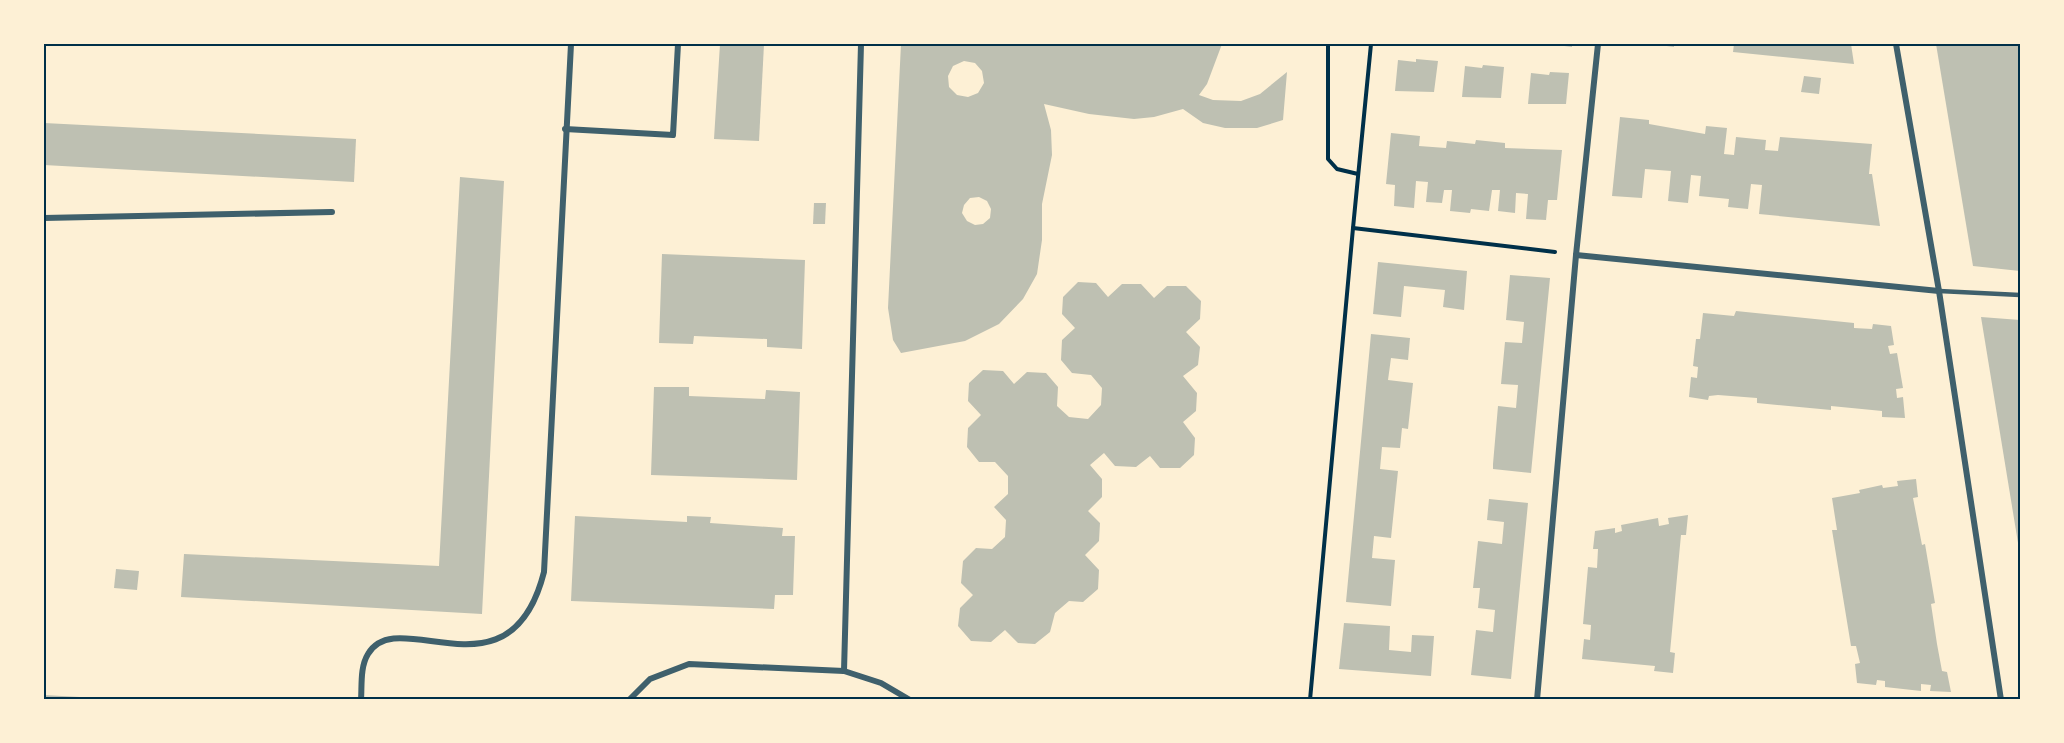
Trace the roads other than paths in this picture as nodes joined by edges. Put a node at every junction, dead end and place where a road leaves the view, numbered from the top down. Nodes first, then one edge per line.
1 (571, 44) edge
2 (678, 44) edge
3 (861, 44) edge
4 (1598, 44) edge
5 (1896, 44) edge
6 (565, 129) junction
7 (332, 212) dead end
8 (44, 218) edge
9 (1576, 255) junction
10 (1939, 291) junction
11 (2020, 295) edge
12 (844, 671) junction
13 (361, 699) edge
14 (629, 699) edge
15 (910, 699) edge
16 (1537, 699) edge
17 (2001, 699) edge

1 - 6 street
2 - 6 street
3 - 12 street
4 - 9 street
5 - 10 street
6 - 13 street
7 - 8 street
9 - 10 street
9 - 16 street
10 - 11 lane
10 - 17 street
12 - 14 street
12 - 15 street

